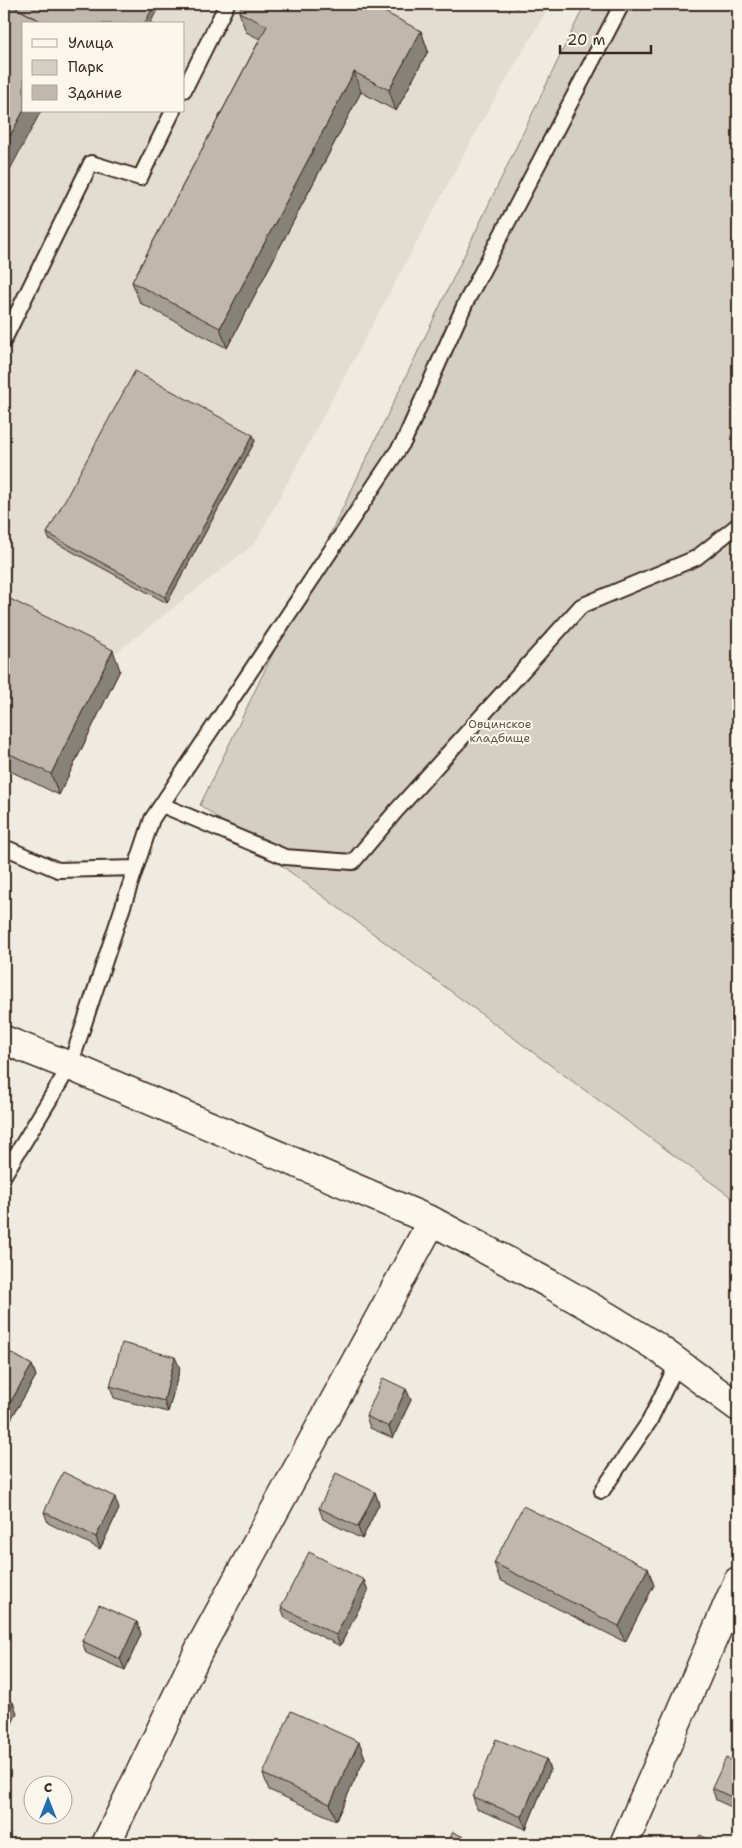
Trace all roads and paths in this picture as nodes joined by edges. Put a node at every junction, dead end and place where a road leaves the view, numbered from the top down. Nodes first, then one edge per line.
1 (226, 4) edge
2 (622, 4) edge
3 (185, 88) edge
4 (173, 112) edge
5 (4, 340) edge
6 (738, 525) edge
7 (162, 805) junction
8 (4, 847) edge
9 (135, 868) junction
10 (4, 1040) edge
11 (70, 1066) junction
12 (4, 1175) edge
13 (432, 1221) junction
14 (678, 1362) junction
15 (738, 1407) edge
16 (602, 1491) dead end
17 (738, 1581) edge
18 (106, 1844) edge
19 (624, 1844) edge

1 - 3 lane
2 - 7 lane
4 - 5 lane
6 - 7 lane
7 - 9 lane
8 - 9 lane
9 - 11 lane
10 - 11 street
11 - 12 lane
11 - 13 street
13 - 14 street
13 - 18 street
14 - 15 street
14 - 16 lane
17 - 19 street

